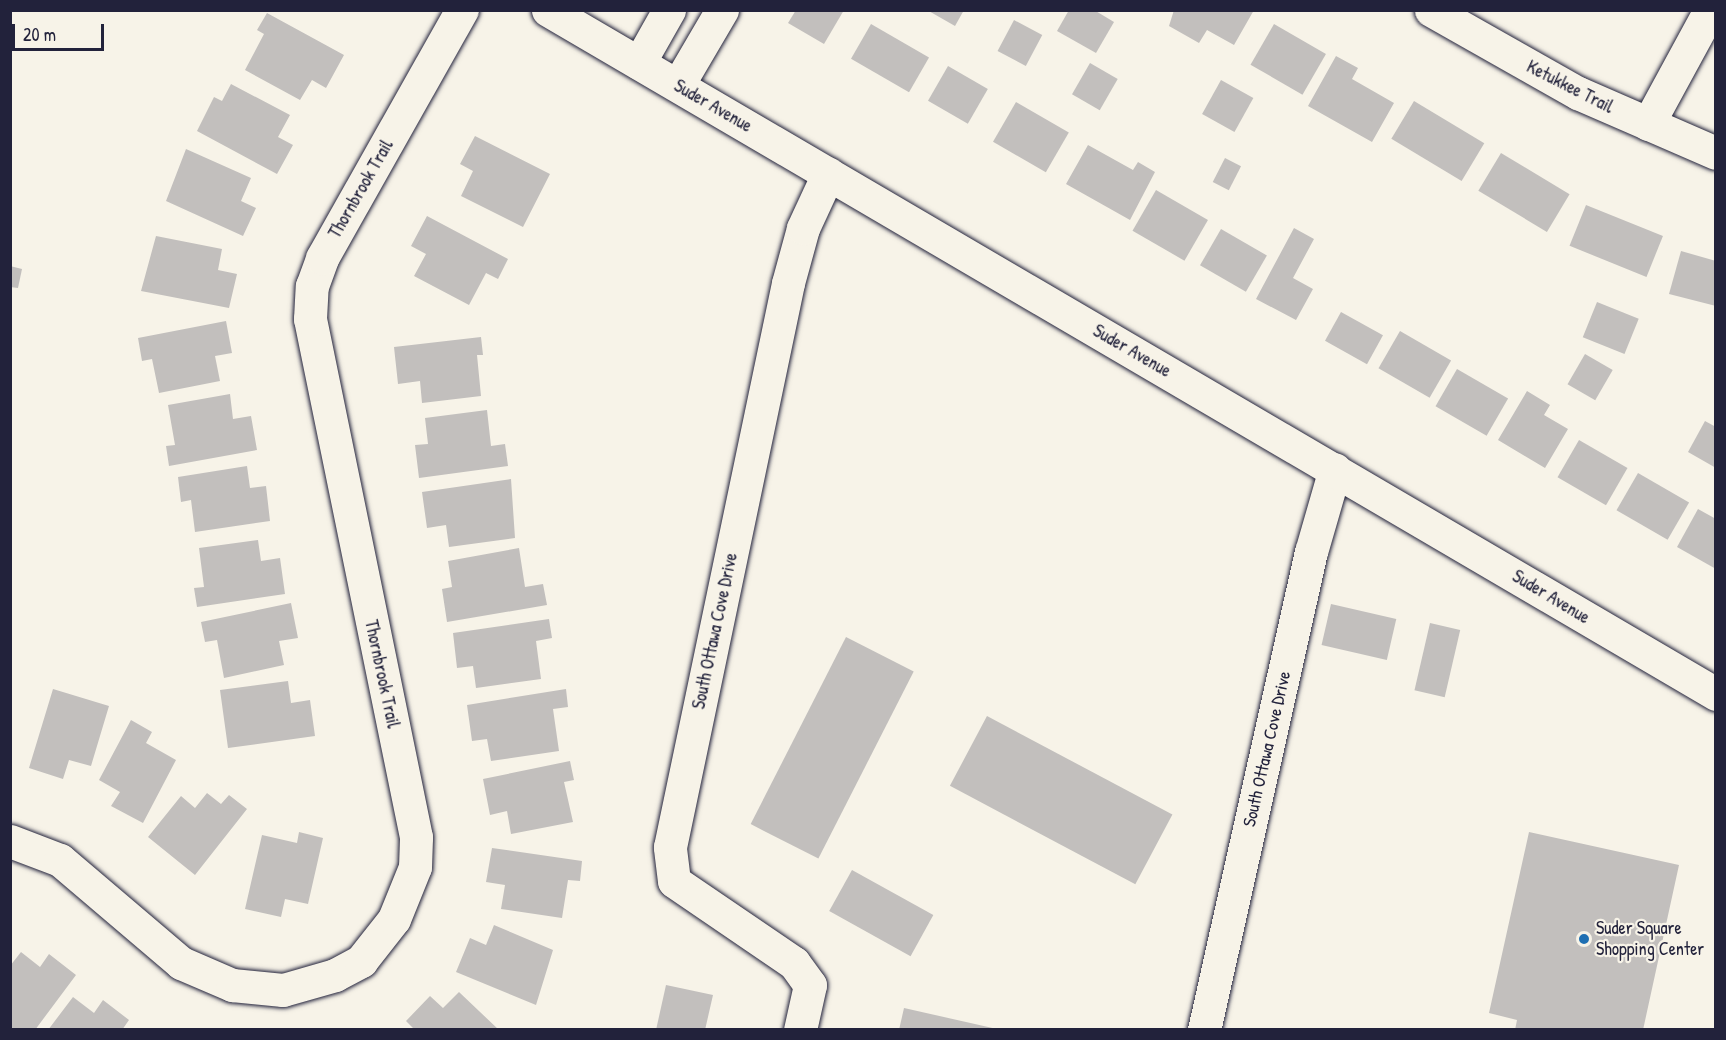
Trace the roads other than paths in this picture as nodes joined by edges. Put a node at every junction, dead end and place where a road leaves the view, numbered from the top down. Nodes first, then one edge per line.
1 (462, 10) edge
2 (548, 10) edge
3 (669, 10) edge
4 (722, 10) edge
5 (1431, 10) edge
6 (1710, 10) edge
7 (639, 63) junction
8 (678, 86) junction
9 (1648, 124) junction
10 (1716, 153) edge
11 (828, 174) junction
12 (1335, 469) junction
13 (1716, 694) edge
14 (10, 841) edge
15 (800, 1029) edge
16 (1204, 1029) edge

1 - 14 street, Thornbrook Trail
2 - 7 street, Suder Avenue
3 - 7 street
4 - 8 street
5 - 9 street, Ketukkee Trail
6 - 9 street
7 - 8 street, Suder Avenue
8 - 11 street, Suder Avenue
9 - 10 street, Ketukkee Trail
11 - 12 street, Suder Avenue
11 - 15 street, South Ottawa Cove Drive
12 - 13 street, Suder Avenue
12 - 16 street, South Ottawa Cove Drive

